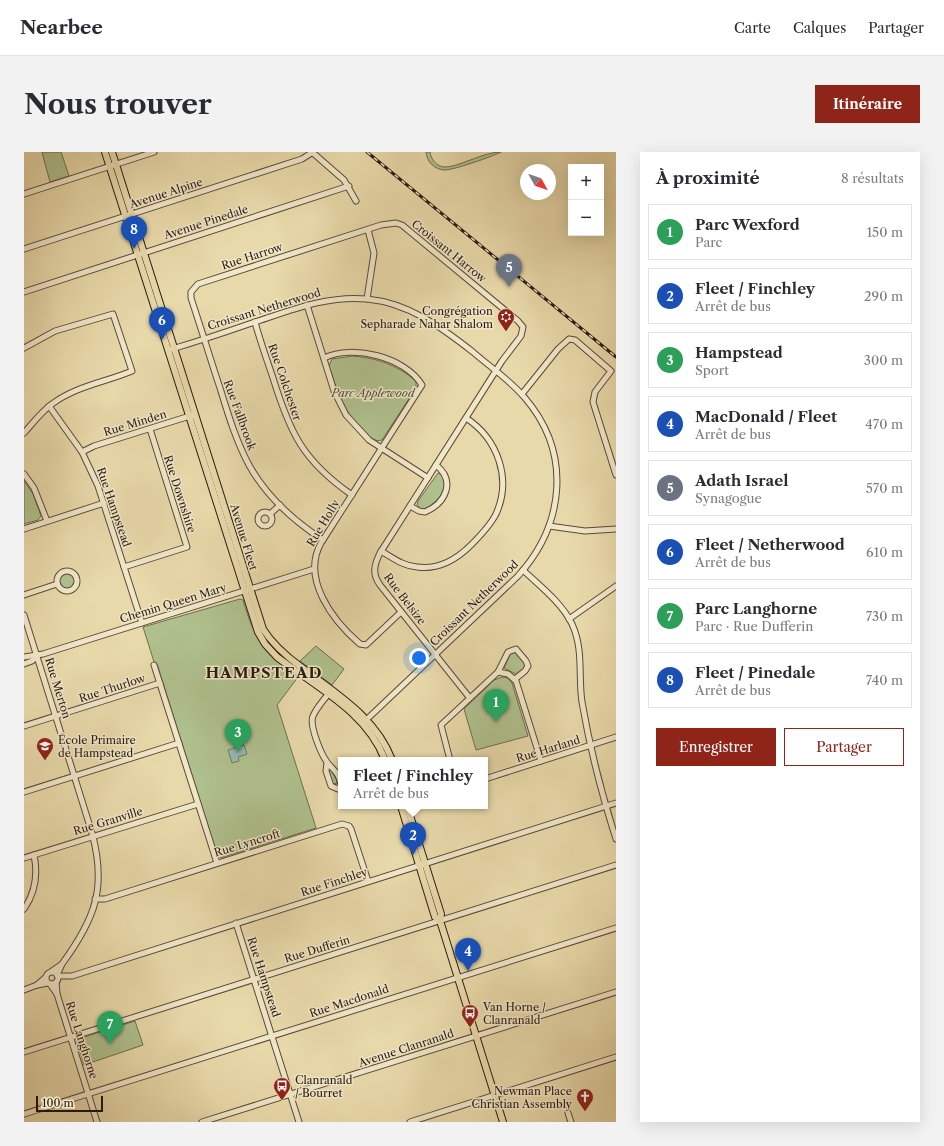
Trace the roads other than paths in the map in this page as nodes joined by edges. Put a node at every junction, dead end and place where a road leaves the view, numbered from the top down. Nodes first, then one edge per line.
1 (105, 152) edge
2 (112, 152) edge
3 (154, 152) edge
4 (312, 152) edge
5 (113, 166) junction
6 (349, 186) junction
7 (24, 194) edge
8 (356, 201) dead end
9 (129, 215) junction
10 (368, 230) junction
11 (24, 249) edge
12 (141, 254) junction
13 (24, 292) edge
14 (367, 298) junction
15 (307, 305) junction
16 (255, 322) junction
17 (204, 338) junction
18 (24, 348) edge
19 (172, 349) junction
20 (324, 358) junction
21 (496, 371) junction
22 (611, 371) junction
23 (616, 375) edge
24 (522, 394) junction
25 (49, 406) junction
26 (192, 416) junction
27 (466, 418) junction
28 (150, 430) junction
29 (24, 433) edge
30 (382, 449) junction
31 (82, 452) junction
32 (436, 465) junction
33 (24, 474) edge
34 (616, 475) edge
35 (428, 478) junction
36 (352, 495) junction
37 (104, 503) junction
38 (280, 506) junction
39 (410, 506) junction
40 (270, 514) dead end
41 (47, 521) junction
42 (549, 526) junction
43 (24, 529) edge
44 (616, 529) edge
45 (323, 540) junction
46 (381, 551) junction
47 (124, 567) junction
48 (314, 570) junction
49 (523, 570) junction
50 (56, 584) junction
51 (616, 586) edge
52 (247, 590) junction
53 (24, 595) edge
54 (401, 612) junction
55 (24, 615) edge
56 (569, 619) junction
57 (142, 623) junction
58 (435, 655) junction
59 (37, 656) junction
60 (24, 657) edge
61 (24, 664) edge
62 (154, 665) dead end
63 (498, 672) junction
64 (515, 679) junction
65 (160, 684) junction
66 (330, 692) junction
67 (469, 697) junction
68 (56, 716) junction
69 (365, 721) junction
70 (24, 726) edge
71 (616, 737) edge
72 (179, 743) junction
73 (592, 745) junction
74 (384, 757) edge
75 (390, 757) edge
76 (449, 757) edge
77 (540, 761) junction
78 (327, 763) junction
79 (75, 776) junction
80 (338, 777) edge
81 (488, 778) edge
82 (338, 790) edge
83 (24, 792) edge
84 (616, 803) edge
85 (198, 804) junction
86 (606, 806) junction
87 (401, 809) edge
88 (408, 809) edge
89 (93, 836) junction
90 (616, 839) edge
91 (34, 855) junction
92 (24, 858) edge
93 (217, 863) junction
94 (422, 864) junction
95 (616, 865) edge
96 (368, 882) junction
97 (95, 899) junction
98 (24, 909) edge
99 (440, 921) junction
100 (236, 923) junction
101 (616, 928) edge
102 (62, 964) junction
103 (52, 972) junction
104 (58, 975) junction
105 (458, 977) junction
106 (45, 978) junction
107 (254, 979) junction
108 (56, 982) junction
109 (49, 984) junction
110 (37, 985) junction
111 (24, 990) edge
112 (616, 992) edge
113 (57, 994) junction
114 (272, 1036) junction
115 (476, 1036) junction
116 (70, 1037) junction
117 (24, 1052) edge
118 (616, 1057) edge
119 (88, 1093) junction
120 (291, 1094) junction
121 (495, 1095) junction
122 (568, 1113) dead end
123 (24, 1114) edge
124 (97, 1122) edge
125 (202, 1122) edge
126 (299, 1122) edge
127 (410, 1122) edge
128 (503, 1122) edge
129 (571, 1122) edge

1 - 5 main road
2 - 5 main road
3 - 5 street
4 - 6 street
4 - 9 street, Avenue Alpine
5 - 7 street
5 - 9 main road, Avenue Fleet
6 - 8 street
6 - 12 street, Avenue Pinedale
9 - 11 street, Avenue Alpine
9 - 12 main road, Avenue Fleet
10 - 14 street
10 - 17 street, Rue Harrow
10 - 21 street, Croissant Harrow
12 - 13 street, Avenue Pinedale
12 - 19 main road, Avenue Fleet
14 - 15 street, Croissant Netherwood
14 - 21 street, Croissant Netherwood
15 - 16 street, Croissant Netherwood
15 - 20 street
16 - 17 street, Croissant Netherwood
16 - 36 street, Rue Colchester
17 - 19 street, Croissant Netherwood
17 - 38 street, Rue Fallbrook
18 - 25 street
19 - 26 main road, Avenue Fleet
20 - 30 street
20 - 30 street, Rue Holly
21 - 24 street, Croissant Netherwood
21 - 27 street, Rue Belsize
22 - 23 street
22 - 24 street
22 - 34 street
24 - 42 street, Croissant Netherwood
25 - 29 street
25 - 31 street, Rue Hampstead
26 - 28 street, Rue Minden
26 - 52 main road, Avenue Fleet
27 - 32 street, Rue Belsize
27 - 46 street
28 - 31 street, Rue Minden
28 - 47 street, Rue Downshire
30 - 35 street
30 - 36 street, Rue Holly
31 - 37 street, Rue Hampstead
32 - 35 street, Rue Belsize
32 - 39 street
33 - 41 street
35 - 39 street, Rue Belsize
36 - 45 street, Rue Holly
37 - 41 street
37 - 47 street, Rue Hampstead
38 - 40 street
38 - 45 street, Rue Fallbrook
39 - 46 street, Rue Belsize
41 - 43 street
42 - 44 street
42 - 49 street, Croissant Netherwood
45 - 48 street, Rue Holly
46 - 54 street, Rue Belsize
47 - 57 street, Rue Hampstead
48 - 52 street, Chemin Queen Mary
48 - 54 street
49 - 56 street
49 - 58 street, Croissant Netherwood
50 - 50 street
50 - 53 street
51 - 56 street
52 - 57 street, Chemin Queen Mary
52 - 66 main road, Avenue Fleet
54 - 58 street, Rue Belsize
55 - 59 street, Rue Merton
56 - 73 street
57 - 59 street, Chemin Queen Mary
58 - 67 street, Rue Belsize
58 - 69 street, Croissant Netherwood
59 - 60 street, Chemin Queen Mary
59 - 61 street, Chemin Queen Mary
59 - 68 street, Rue Merton
62 - 65 street
63 - 64 street
63 - 64 street
63 - 67 street
64 - 77 street
65 - 68 street, Rue Thurlow
65 - 72 street
66 - 69 main road, Avenue Fleet
66 - 78 street
67 - 76 street
68 - 70 street, Rue Thurlow
68 - 79 street, Rue Merton
69 - 74 main road, Avenue Fleet
69 - 75 main road, Avenue Fleet
71 - 73 street, Rue Harland
72 - 79 street
72 - 85 street
73 - 77 street, Rue Harland
73 - 86 street
77 - 81 street, Rue Harland
78 - 80 street
78 - 82 street
79 - 83 street
79 - 89 street, Rue Merton
84 - 86 street, Rue Finchley
85 - 89 street, Rue Granville
85 - 93 street
86 - 90 street
86 - 94 street, Rue Finchley
87 - 94 main road
88 - 94 main road
89 - 91 street, Rue Granville
89 - 97 street, Rue Merton
91 - 92 street, Rue Granville
91 - 98 street
93 - 96 street, Rue Lyncroft
93 - 97 street, Rue Lyncroft
94 - 96 street, Rue Finchley
94 - 99 main road
95 - 99 street, Rue Dufferin
96 - 100 street, Rue Finchley
97 - 102 street, Rue Merton
99 - 105 main road
99 - 107 street, Rue Dufferin
100 - 104 street, Rue Finchley
100 - 107 street, Rue Hampstead
101 - 105 street, Rue Macdonald
102 - 103 street
102 - 104 street
103 - 104 street
103 - 106 street
104 - 108 street
105 - 114 street, Rue Macdonald
105 - 115 main road
106 - 109 street
106 - 110 street
107 - 114 street, Rue Hampstead
107 - 116 street, Rue Dufferin
108 - 109 street
108 - 113 street, Rue Langhorne
109 - 110 street
109 - 113 street, Rue Langhorne
110 - 111 street
112 - 115 street, Avenue Clanranald
113 - 116 street, Rue Langhorne
114 - 119 street, Rue Macdonald
114 - 120 street, Rue Hampstead
115 - 120 street, Avenue Clanranald
115 - 121 main road
116 - 117 street, Rue Dufferin
116 - 119 street, Rue Langhorne
118 - 121 street
119 - 123 street, Rue Macdonald
119 - 124 street, Rue Langhorne
120 - 125 street, Avenue Clanranald
120 - 126 street, Rue Hampstead
121 - 127 street
121 - 128 main road
122 - 129 street

